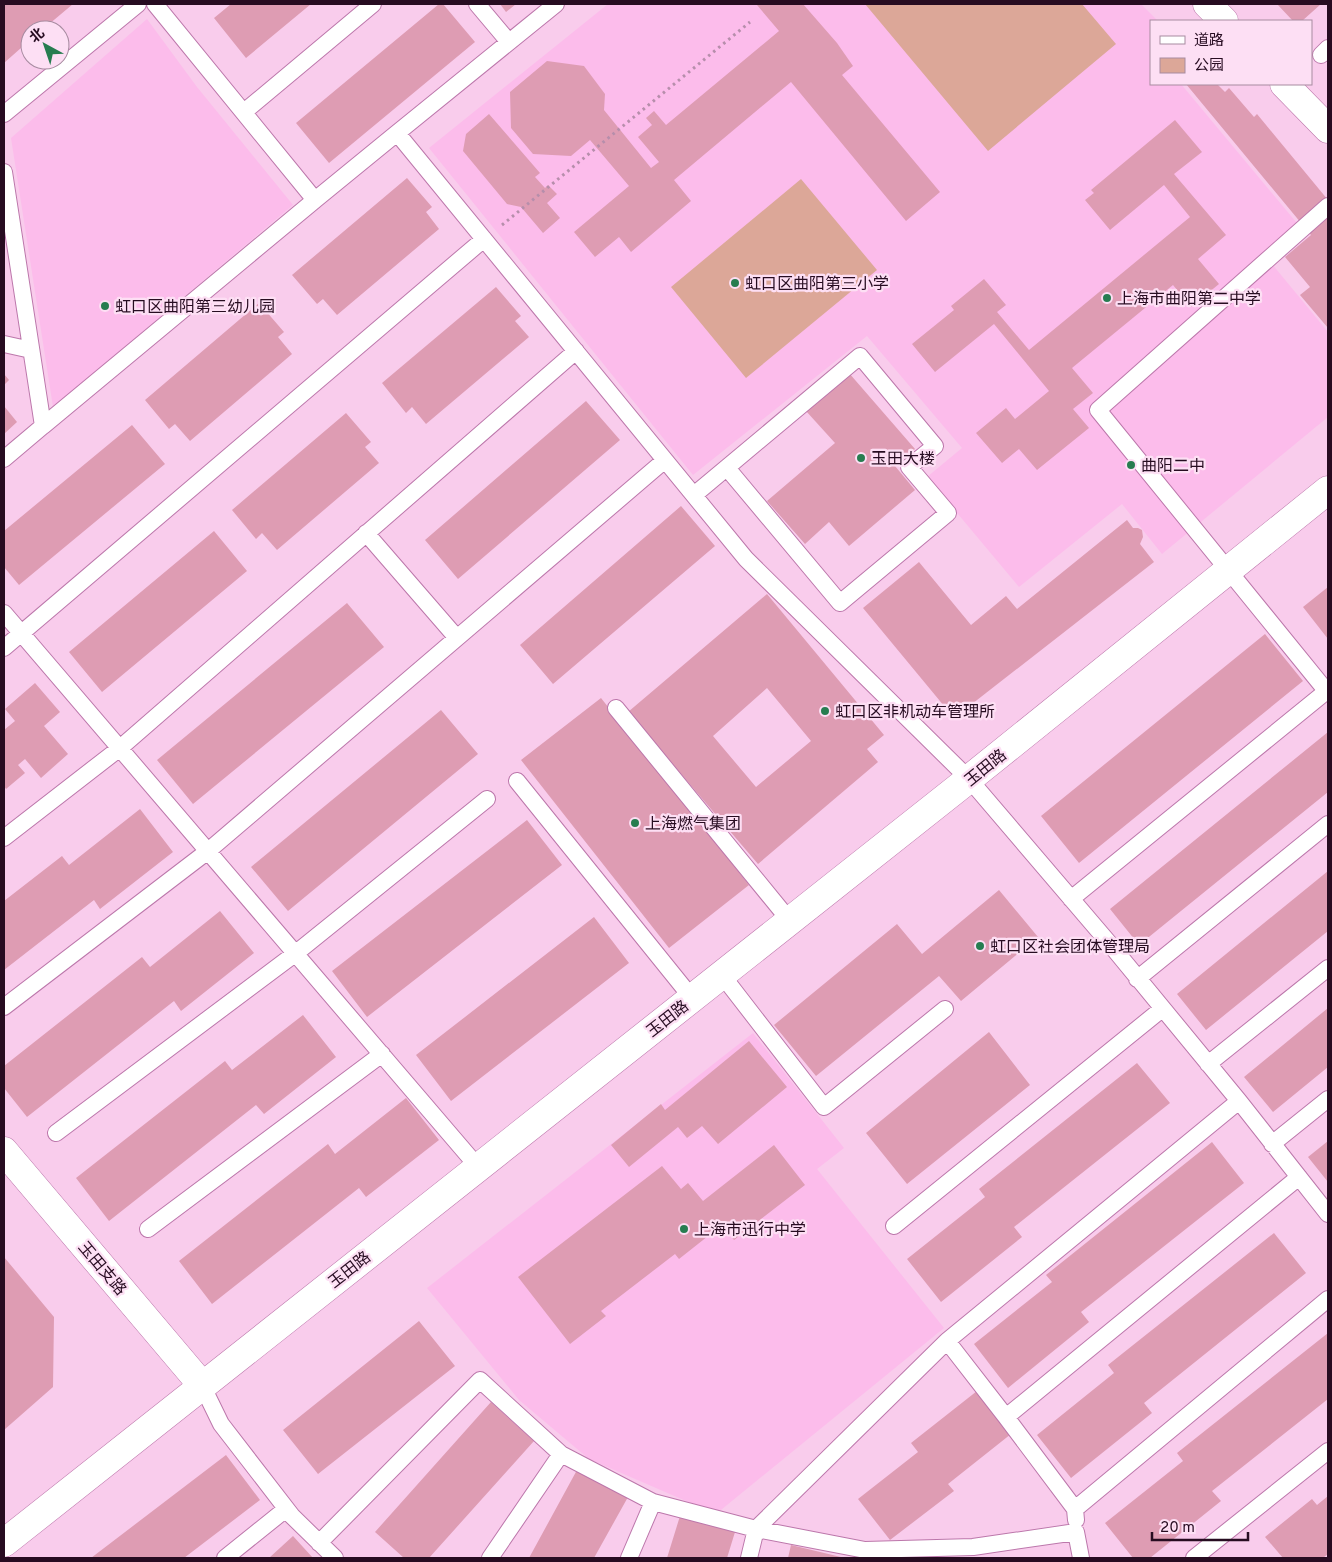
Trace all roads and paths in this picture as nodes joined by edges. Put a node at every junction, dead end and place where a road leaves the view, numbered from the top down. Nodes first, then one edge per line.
1 (138, 4) edge
2 (155, 4) edge
3 (373, 4) edge
4 (477, 4) edge
5 (556, 4) edge
6 (1207, 4) edge
7 (1223, 20) edge
8 (750, 22) dead end
9 (509, 42) junction
10 (1285, 85) edge
11 (244, 112) junction
12 (4, 114) edge
13 (1328, 129) edge
14 (397, 132) junction
15 (4, 172) edge
16 (315, 200) junction
17 (1328, 206) edge
18 (484, 239) junction
19 (4, 344) edge
20 (31, 350) junction
21 (576, 351) junction
22 (42, 426) junction
23 (4, 459) edge
24 (665, 460) junction
25 (727, 468) junction
26 (1328, 490) edge
27 (694, 495) junction
28 (366, 534) junction
29 (1229, 570) junction
30 (4, 613) edge
31 (21, 634) junction
32 (457, 638) junction
33 (4, 648) edge
34 (1328, 691) edge
35 (616, 708) dead end
36 (120, 748) junction
37 (970, 779) junction
38 (517, 781) dead end
39 (487, 799) dead end
40 (1328, 824) edge
41 (4, 838) edge
42 (208, 851) junction
43 (1071, 898) junction
44 (790, 921) junction
45 (296, 953) junction
46 (1328, 968) edge
47 (722, 975) junction
48 (1137, 979) junction
49 (692, 998) junction
50 (4, 1007) edge
51 (945, 1009) dead end
52 (1162, 1009) junction
53 (382, 1054) junction
54 (1208, 1064) junction
55 (1328, 1099) edge
56 (1239, 1101) junction
57 (56, 1133) dead end
58 (1272, 1144) junction
59 (4, 1151) edge
60 (478, 1167) junction
61 (1299, 1177) junction
62 (1328, 1214) edge
63 (894, 1226) dead end
64 (148, 1229) dead end
65 (1328, 1299) edge
66 (947, 1341) junction
67 (202, 1385) junction
68 (1006, 1417) junction
69 (1328, 1451) edge
70 (561, 1454) junction
71 (653, 1502) junction
72 (286, 1509) junction
73 (1075, 1509) junction
74 (756, 1529) junction
75 (1076, 1532) junction
76 (4, 1543) edge
77 (319, 1543) junction
78 (972, 1552) edge
79 (864, 1554) edge
80 (225, 1558) edge
81 (335, 1558) edge
82 (490, 1558) edge
83 (629, 1558) edge
84 (749, 1558) edge
85 (1081, 1558) edge
86 (1194, 1558) edge

1 - 12 lane
2 - 11 lane
3 - 11 lane
4 - 9 lane
5 - 9 lane
6 - 7 street
8 - 18 path
9 - 14 lane
10 - 13 street
11 - 16 lane
14 - 16 lane
14 - 18 lane
15 - 20 lane
16 - 22 lane
17 - 29 lane
18 - 21 lane
18 - 31 lane
19 - 20 lane
20 - 22 lane
21 - 24 lane
21 - 28 lane
22 - 23 lane
24 - 27 lane
24 - 32 lane
25 - 25 lane
25 - 27 lane
26 - 29 street, 玉田路
27 - 37 lane
28 - 32 lane
28 - 36 lane
29 - 34 lane
29 - 37 street, 玉田路
30 - 31 lane
31 - 33 lane
31 - 36 lane
32 - 42 lane
34 - 43 lane
35 - 44 lane
36 - 41 lane
36 - 42 lane
37 - 43 lane
37 - 44 street, 玉田路
38 - 49 lane
39 - 45 lane
40 - 48 lane
42 - 45 lane
42 - 50 lane
43 - 48 lane
44 - 47 street, 玉田路
45 - 53 lane
45 - 57 lane
46 - 54 lane
47 - 49 street, 玉田路
47 - 51 lane
48 - 52 lane
49 - 60 street, 玉田路
52 - 54 lane
52 - 63 lane
53 - 60 lane
53 - 64 lane
54 - 56 lane
55 - 58 lane
56 - 58 lane
56 - 66 lane
58 - 61 lane
59 - 67 street, 玉田支路
60 - 67 street, 玉田路
61 - 62 lane
61 - 68 lane
65 - 73 lane
66 - 68 lane
66 - 74 lane
67 - 72 lane
67 - 76 street, 玉田路
68 - 73 lane
69 - 86 lane
70 - 71 lane
70 - 77 lane
70 - 82 lane
71 - 74 lane
71 - 83 lane
72 - 77 lane
72 - 80 lane
73 - 75 lane
74 - 79 lane
74 - 84 lane
75 - 78 lane
75 - 85 lane
77 - 81 lane
78 - 79 lane

